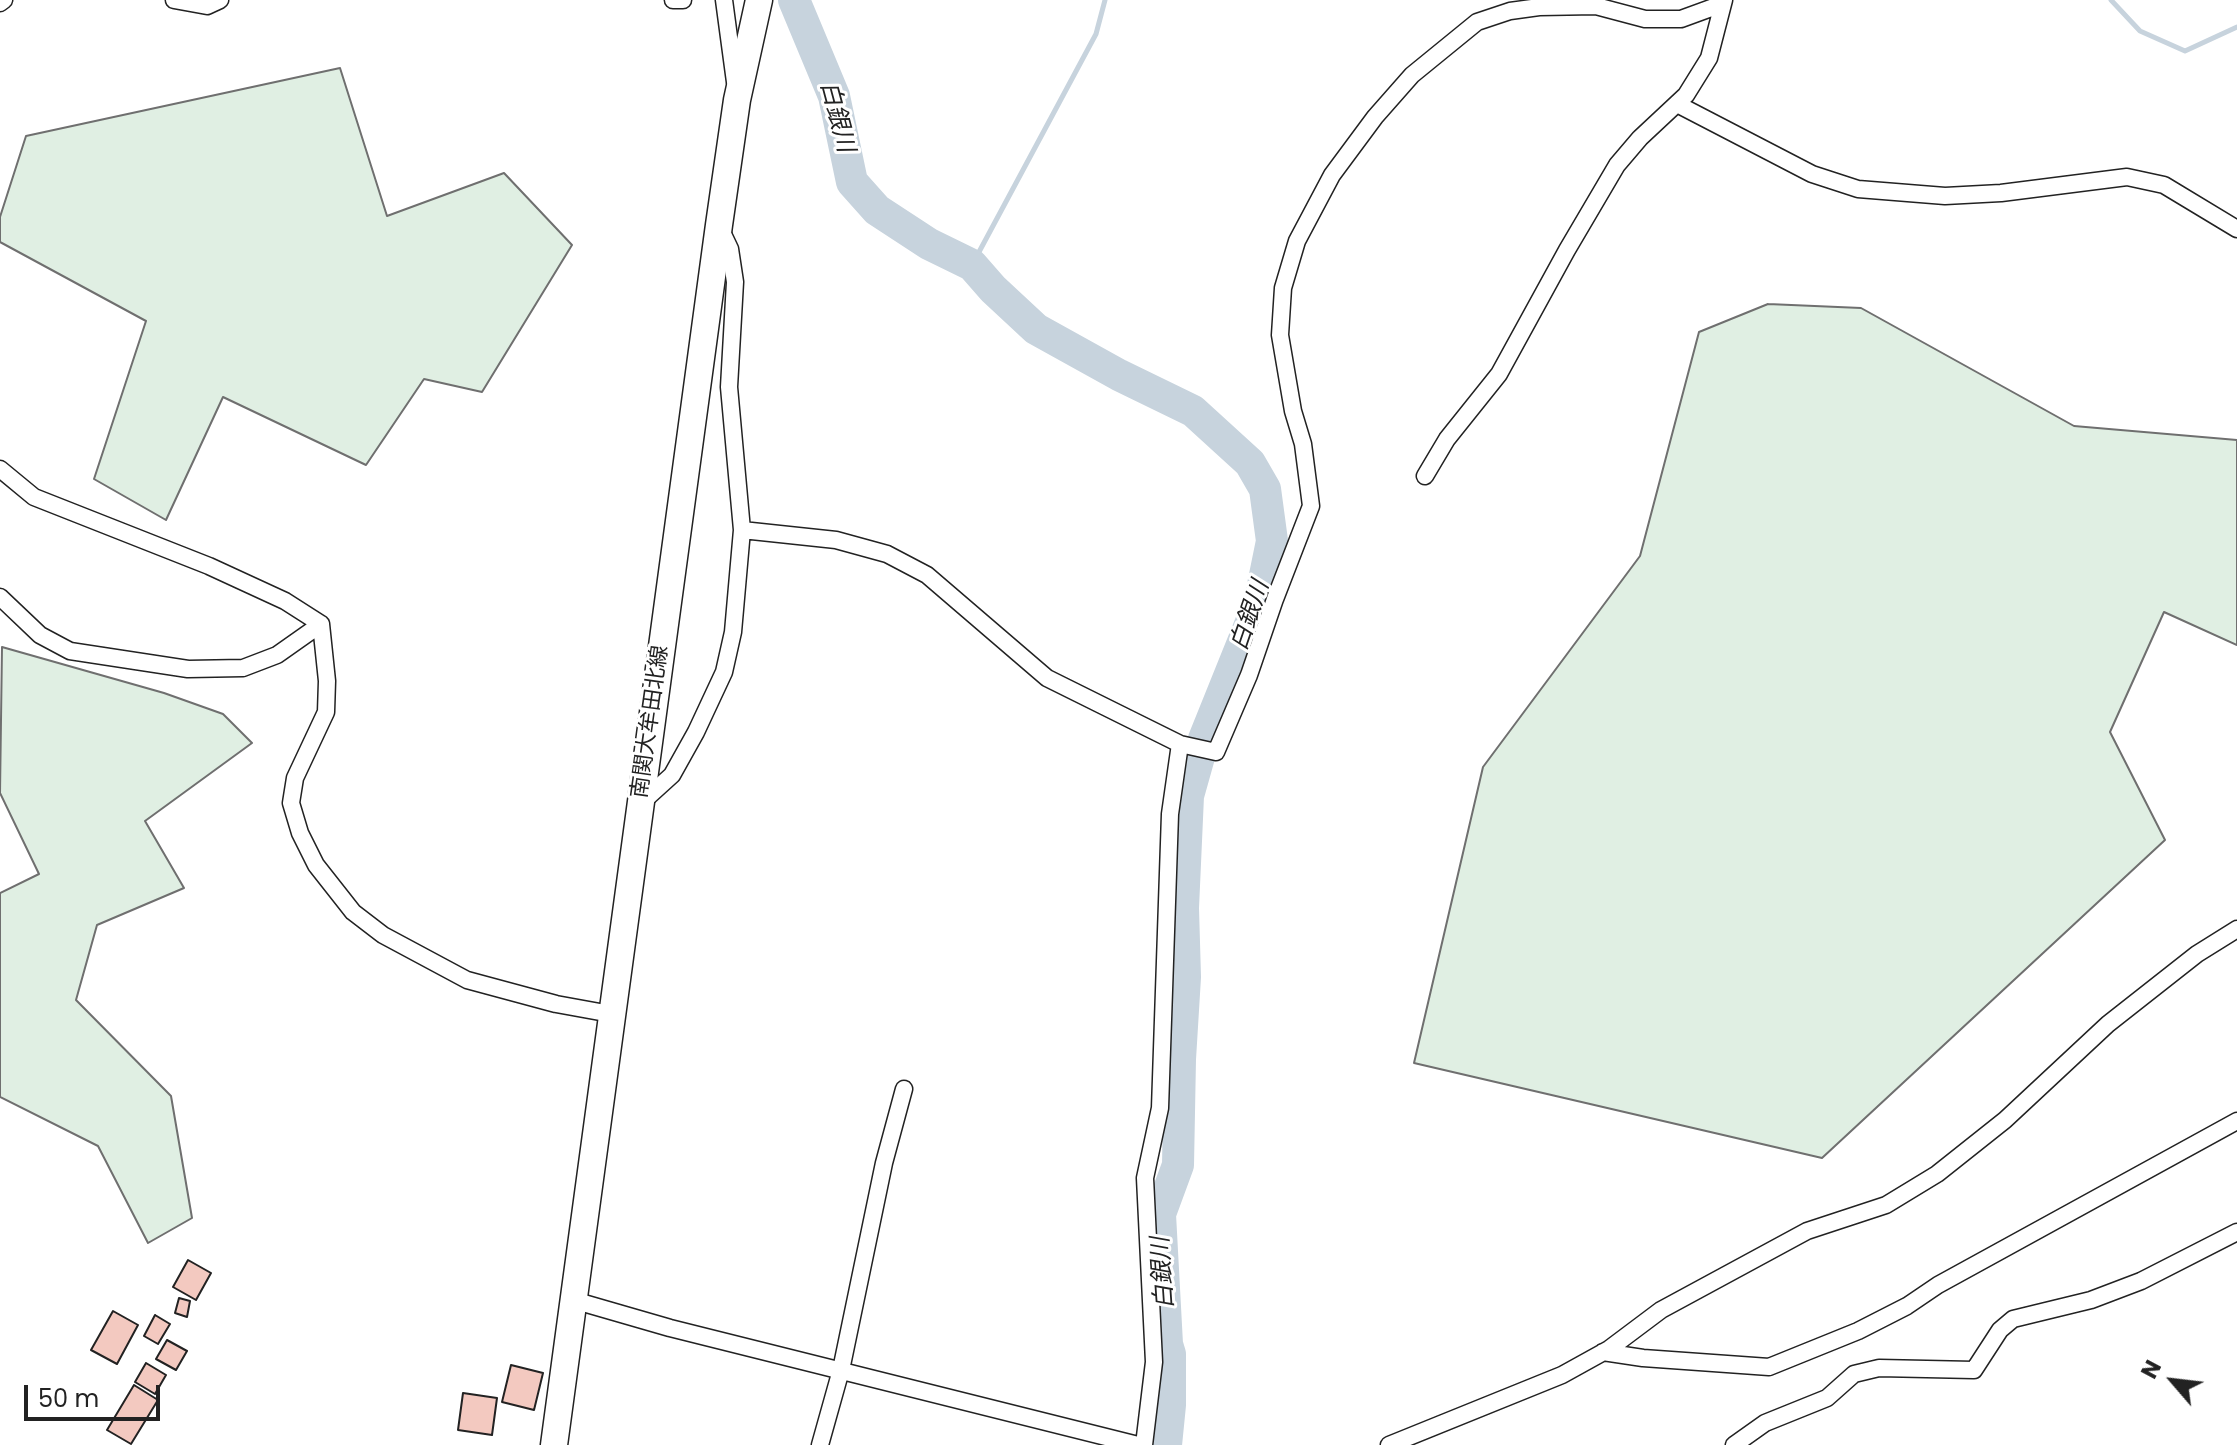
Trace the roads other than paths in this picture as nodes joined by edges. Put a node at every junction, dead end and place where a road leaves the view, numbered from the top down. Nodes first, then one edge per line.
1 (174, 0) edge
2 (220, 0) edge
3 (673, 0) edge
4 (683, 0) edge
5 (724, 0) edge
6 (759, 0) edge
7 (1723, 2) edge
8 (737, 100) junction
9 (1677, 104) junction
10 (719, 225) junction
11 (2237, 229) edge
12 (0, 469) edge
13 (1425, 476) dead end
14 (742, 530) junction
15 (0, 597) edge
16 (321, 624) junction
17 (1186, 746) junction
18 (640, 804) junction
19 (2237, 929) edge
20 (611, 1014) junction
21 (904, 1089) dead end
22 (2237, 1121) edge
23 (2237, 1232) edge
24 (573, 1300) junction
25 (1603, 1352) junction
26 (841, 1370) junction
27 (554, 1445) edge
28 (820, 1445) edge
29 (1141, 1445) edge
30 (1389, 1445) edge
31 (1734, 1445) edge

1 - 2 street
3 - 4 street
5 - 8 street
6 - 8 main road, 南関大牟田北線
7 - 9 street
7 - 17 street
8 - 10 main road, 南関大牟田北線
9 - 11 street
9 - 13 street
10 - 14 street
10 - 18 main road, 南関大牟田北線
12 - 16 street
14 - 17 street
14 - 18 street
15 - 16 street
16 - 20 street
17 - 29 street
18 - 20 main road, 南関大牟田北線
19 - 25 street
20 - 24 main road, 南関大牟田北線
21 - 26 street
22 - 25 street
23 - 31 street
24 - 26 street
24 - 27 main road, 南関大牟田北線
25 - 30 street
26 - 28 street
26 - 29 street

